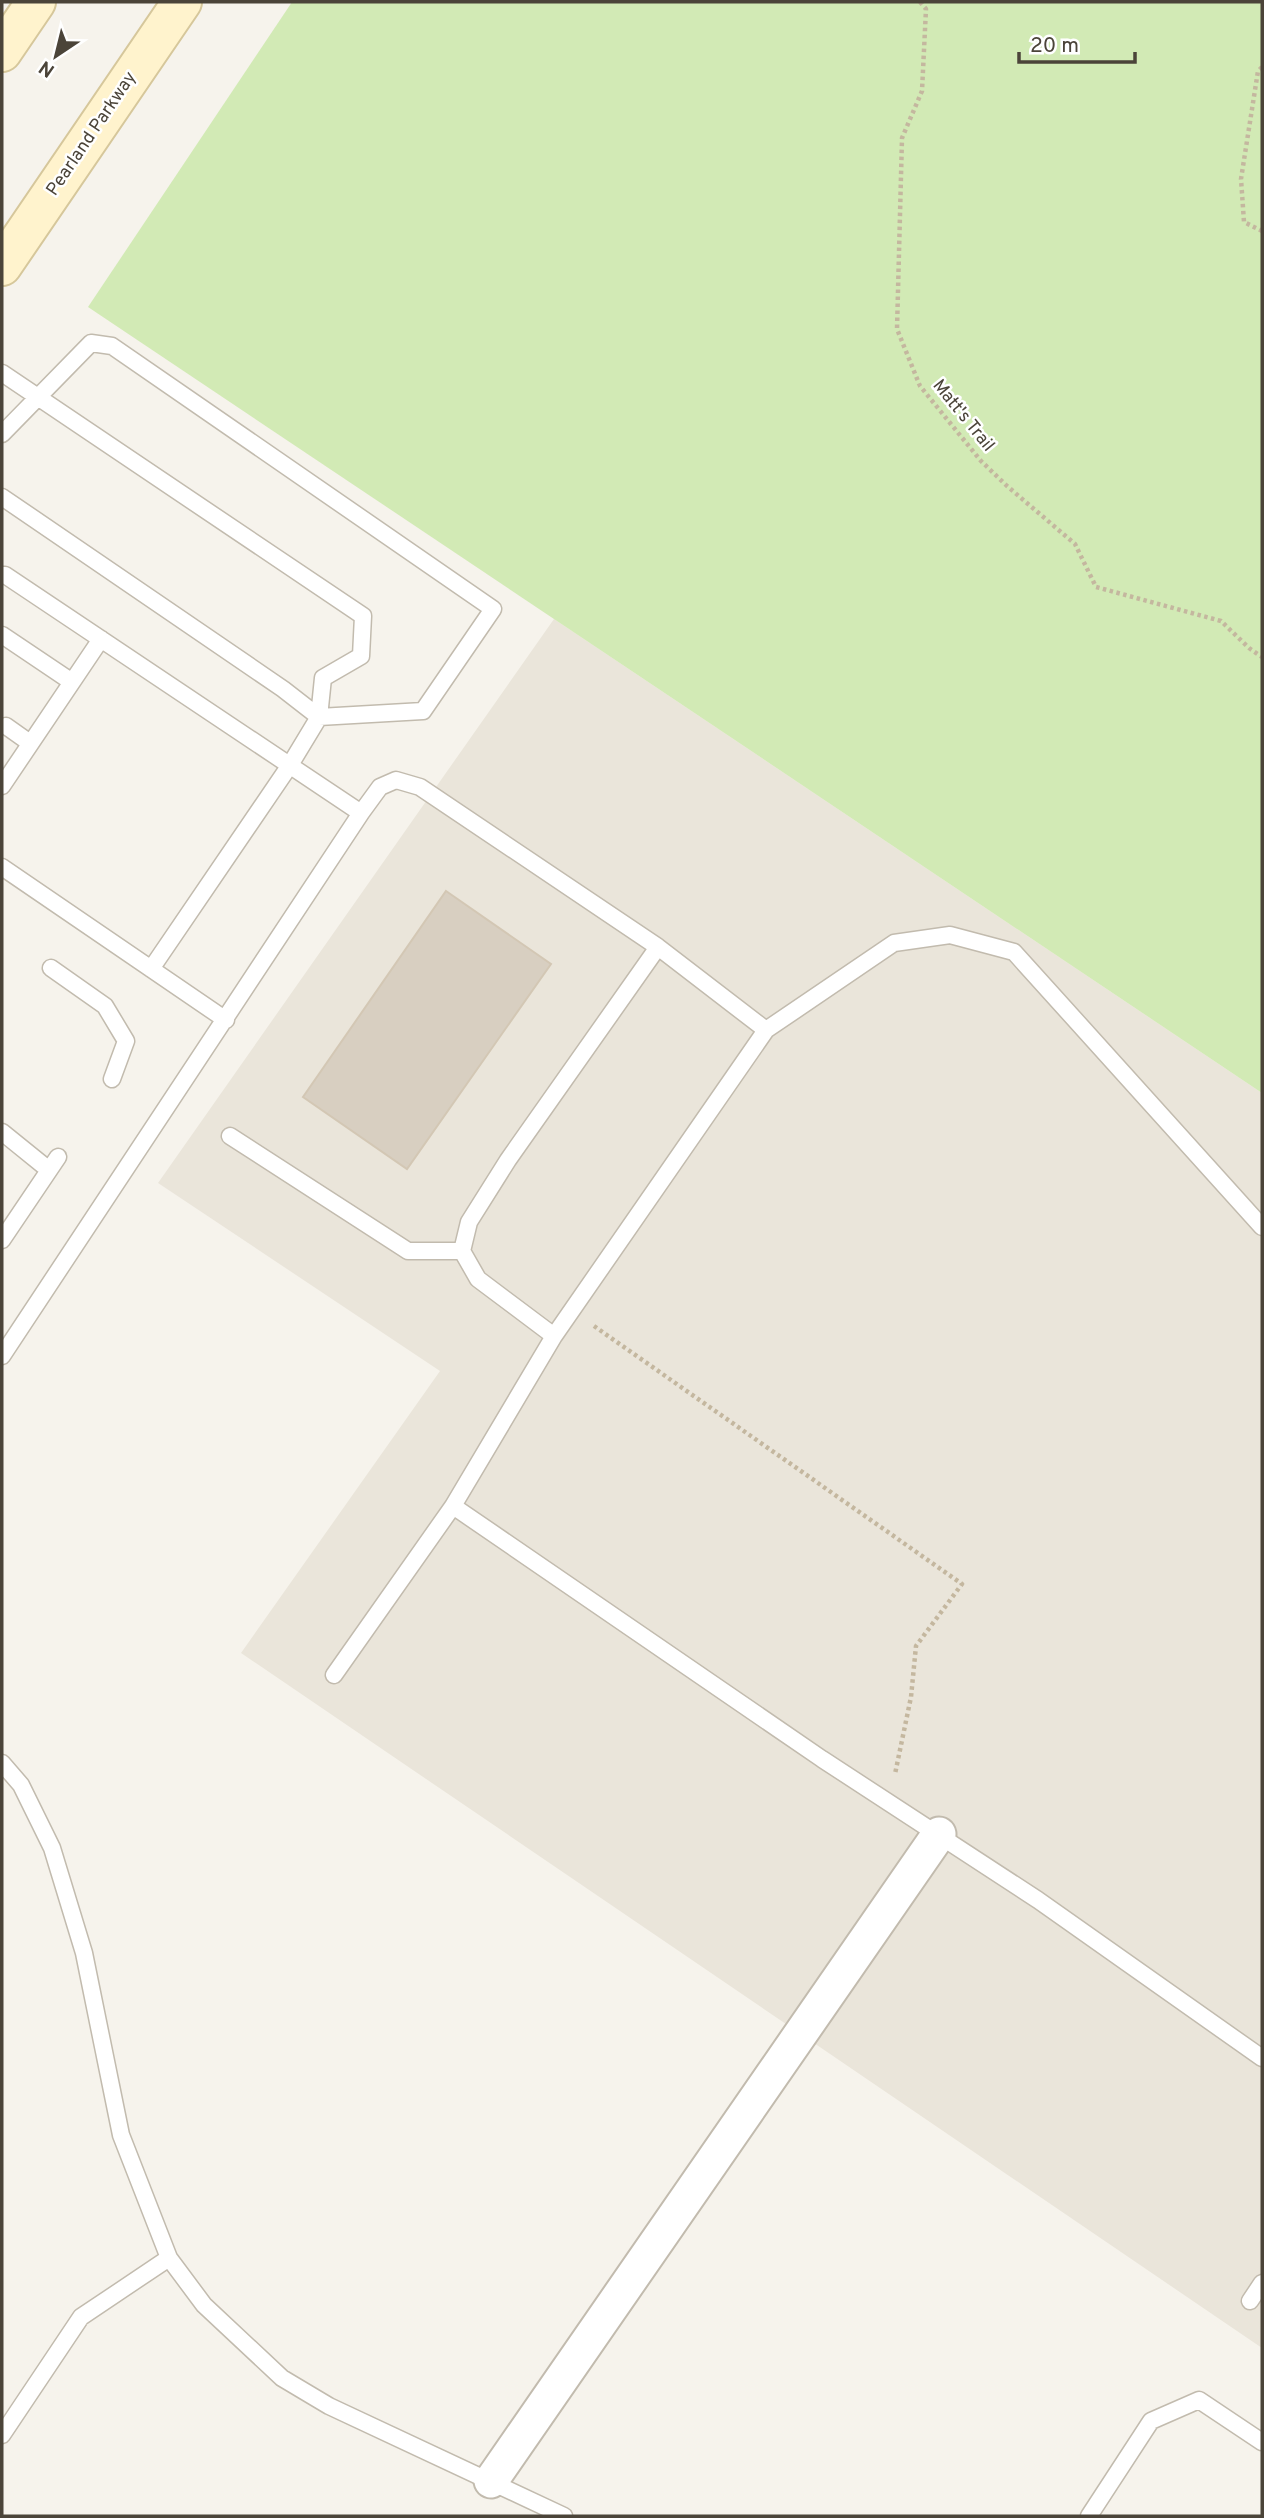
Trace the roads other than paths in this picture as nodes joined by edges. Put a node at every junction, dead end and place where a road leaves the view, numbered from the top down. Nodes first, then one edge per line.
1 (36, 2) edge
2 (182, 2) edge
3 (2, 52) edge
4 (2, 266) edge
5 (2, 373) edge
6 (39, 396) junction
7 (2, 434) edge
8 (2, 497) edge
9 (2, 575) edge
10 (2, 635) edge
11 (101, 639) junction
12 (72, 682) junction
13 (319, 718) junction
14 (6, 726) dead end
15 (30, 743) junction
16 (290, 765) junction
17 (2, 786) edge
18 (362, 813) junction
19 (2, 867) edge
20 (658, 947) junction
21 (51, 968) dead end
22 (151, 969) junction
23 (226, 1020) junction
24 (766, 1030) junction
25 (112, 1079) dead end
26 (2, 1132) edge
27 (230, 1136) dead end
28 (1262, 1227) edge
29 (2, 1240) edge
30 (462, 1251) junction
31 (554, 1336) junction
32 (2, 1356) edge
33 (453, 1506) junction
34 (334, 1675) dead end
35 (2, 1763) edge
36 (939, 1834) junction
37 (1262, 2058) edge
38 (169, 2258) junction
39 (1262, 2283) edge
40 (1250, 2301) dead end
41 (2, 2435) edge
42 (1262, 2442) edge
43 (491, 2481) junction
44 (564, 2516) edge
45 (1089, 2516) edge

1 - 3 main road
2 - 4 main road, Pearland Parkway
5 - 6 lane
6 - 7 lane
6 - 13 lane
6 - 13 lane
8 - 13 lane
9 - 11 lane
10 - 12 lane
11 - 12 lane
11 - 16 lane
12 - 15 lane
13 - 16 lane
14 - 15 lane
15 - 17 lane
16 - 18 lane
16 - 22 lane
18 - 20 lane
18 - 23 lane
19 - 22 lane
20 - 24 lane
20 - 30 lane
21 - 25 lane
22 - 23 lane
23 - 32 lane
24 - 28 lane
24 - 31 lane
26 - 29 lane
27 - 30 lane
30 - 31 lane
31 - 33 lane
33 - 34 lane
33 - 36 lane
35 - 38 lane
36 - 37 lane
36 - 43 street
38 - 41 lane
38 - 43 lane
39 - 40 lane
42 - 45 lane
43 - 44 lane

